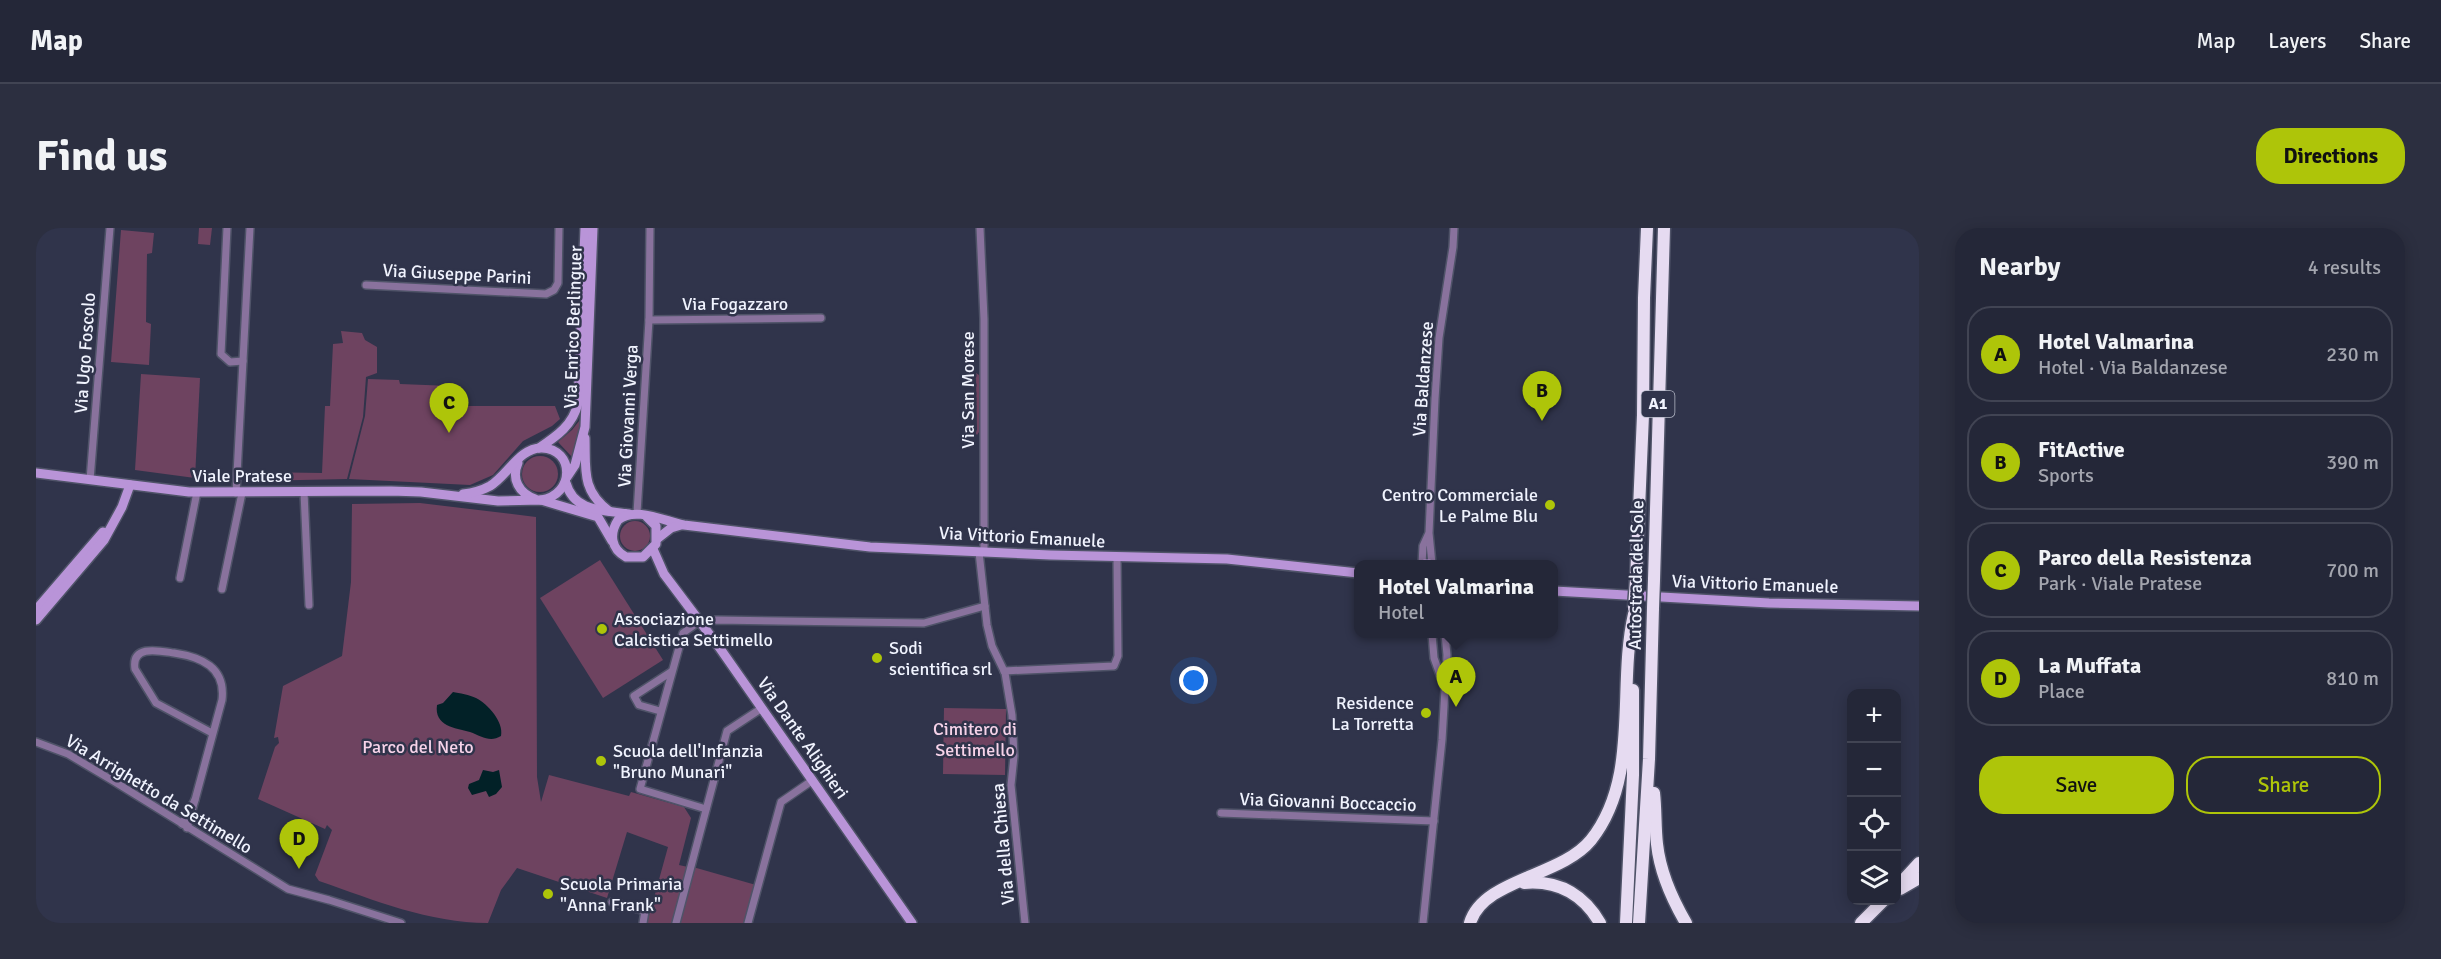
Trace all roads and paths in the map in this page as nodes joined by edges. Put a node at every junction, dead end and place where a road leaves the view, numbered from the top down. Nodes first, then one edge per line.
1 (110, 228) edge
2 (227, 228) edge
3 (250, 228) edge
4 (559, 228) edge
5 (585, 228) edge
6 (593, 228) edge
7 (650, 228) edge
8 (980, 228) edge
9 (1454, 228) edge
10 (1647, 228) edge
11 (1664, 228) edge
12 (366, 285) dead end
13 (821, 318) dead end
14 (649, 320) junction
15 (243, 361) junction
16 (585, 427) junction
17 (539, 448) junction
18 (519, 460) junction
19 (36, 473) edge
20 (90, 480) junction
21 (566, 480) junction
22 (130, 485) junction
23 (197, 492) junction
24 (304, 492) junction
25 (239, 493) junction
26 (448, 495) junction
27 (540, 500) junction
28 (609, 511) junction
29 (637, 514) junction
30 (114, 522) junction
31 (684, 525) junction
32 (657, 539) junction
33 (614, 546) junction
34 (653, 549) junction
35 (981, 552) junction
36 (637, 558) junction
37 (1117, 558) junction
38 (1427, 560) edge
39 (1354, 572) edge
40 (664, 574) junction
41 (180, 578) dead end
42 (222, 589) dead end
43 (1558, 591) edge
44 (309, 605) dead end
45 (985, 606) junction
46 (1919, 606) edge
47 (36, 610) edge
48 (1634, 611) junction
49 (36, 620) edge
50 (700, 621) junction
51 (1432, 638) edge
52 (1445, 638) edge
53 (1004, 671) junction
54 (671, 672) junction
55 (1445, 687) junction
56 (762, 708) junction
57 (660, 711) junction
58 (212, 733) junction
59 (36, 742) edge
60 (1649, 759) junction
61 (813, 780) junction
62 (706, 808) junction
63 (1221, 813) dead end
64 (1434, 821) junction
65 (184, 826) junction
66 (1919, 863) edge
67 (1919, 878) edge
68 (1514, 884) junction
69 (1901, 884) edge
70 (1901, 887) edge
71 (612, 902) dead end
72 (1879, 905) edge
73 (401, 923) edge
74 (643, 923) edge
75 (676, 923) edge
76 (748, 923) edge
77 (912, 923) edge
78 (1025, 923) edge
79 (1423, 923) edge
80 (1470, 923) edge
81 (1600, 923) edge
82 (1626, 923) edge
83 (1640, 923) edge
84 (1686, 923) edge
85 (1861, 923) edge

1 - 20 street, Via Ugo Foscolo
2 - 15 street
3 - 15 street
4 - 12 street, Via Giuseppe Parini
5 - 17 main road, Via Enrico Berlinguer
6 - 16 main road, Via Enrico Berlinguer
7 - 14 street, Via Giovanni Verga
8 - 35 street, Via San Morese
9 - 38 street, Via Baldanzese
10 - 48 highway, Autostrada del Sole / A1, bridge
11 - 60 highway, Autostrada del Sole / A1, bridge
13 - 14 street, Via Fogazzaro
14 - 29 street, Via Giovanni Verga
15 - 25 street
16 - 21 main road, Via Enrico Berlinguer
16 - 28 main road, Via Enrico Berlinguer
17 - 18 main road, Viale Pratese
17 - 21 main road
18 - 26 main road, Viale Pratese
18 - 27 main road, Viale Pratese
19 - 20 main road, Viale Pratese
20 - 22 main road, Viale Pratese
21 - 27 main road
21 - 28 main road
22 - 23 main road, Viale Pratese
22 - 30 main road
23 - 25 main road, Viale Pratese
23 - 41 street
24 - 25 main road, Viale Pratese
24 - 26 main road, Viale Pratese
24 - 44 street
25 - 42 street
26 - 27 main road, Viale Pratese
27 - 33 main road, Viale Pratese
28 - 29 main road
29 - 31 main road, Via Vittorio Emanuele
29 - 32 main road
29 - 33 main road
30 - 47 main road
30 - 49 main road
31 - 32 main road
31 - 35 main road, Via Vittorio Emanuele
32 - 34 main road
33 - 36 main road
34 - 36 main road
34 - 40 main road, Via Dante Alighieri
35 - 37 main road, Via Vittorio Emanuele
35 - 45 street, Via della Chiesa
36 - 40 main road, Via Dante Alighieri
37 - 39 main road, Via Vittorio Emanuele
37 - 53 street
40 - 50 main road, Via Dante Alighieri
43 - 46 main road, Via Vittorio Emanuele
45 - 50 street
45 - 53 street, Via della Chiesa
48 - 68 highway
48 - 82 highway, Autostrada del Sole / A1
50 - 54 street
50 - 56 main road, Via Dante Alighieri
51 - 55 street
52 - 55 street
53 - 78 street, Via della Chiesa
54 - 57 street
54 - 57 street
55 - 64 street
56 - 61 main road, Via Dante Alighieri
56 - 62 street
57 - 62 street
58 - 58 street
58 - 65 street
59 - 65 street, Via Arrighetto da Settimello
60 - 83 highway, Autostrada del Sole / A1
60 - 84 highway
61 - 76 street
61 - 77 main road, Via Dante Alighieri
62 - 75 street
63 - 64 street, Via Giovanni Boccaccio
64 - 79 street
65 - 73 street, Via Arrighetto da Settimello
66 - 69 highway
67 - 70 highway
68 - 80 highway
68 - 81 highway
71 - 74 street
72 - 85 highway

